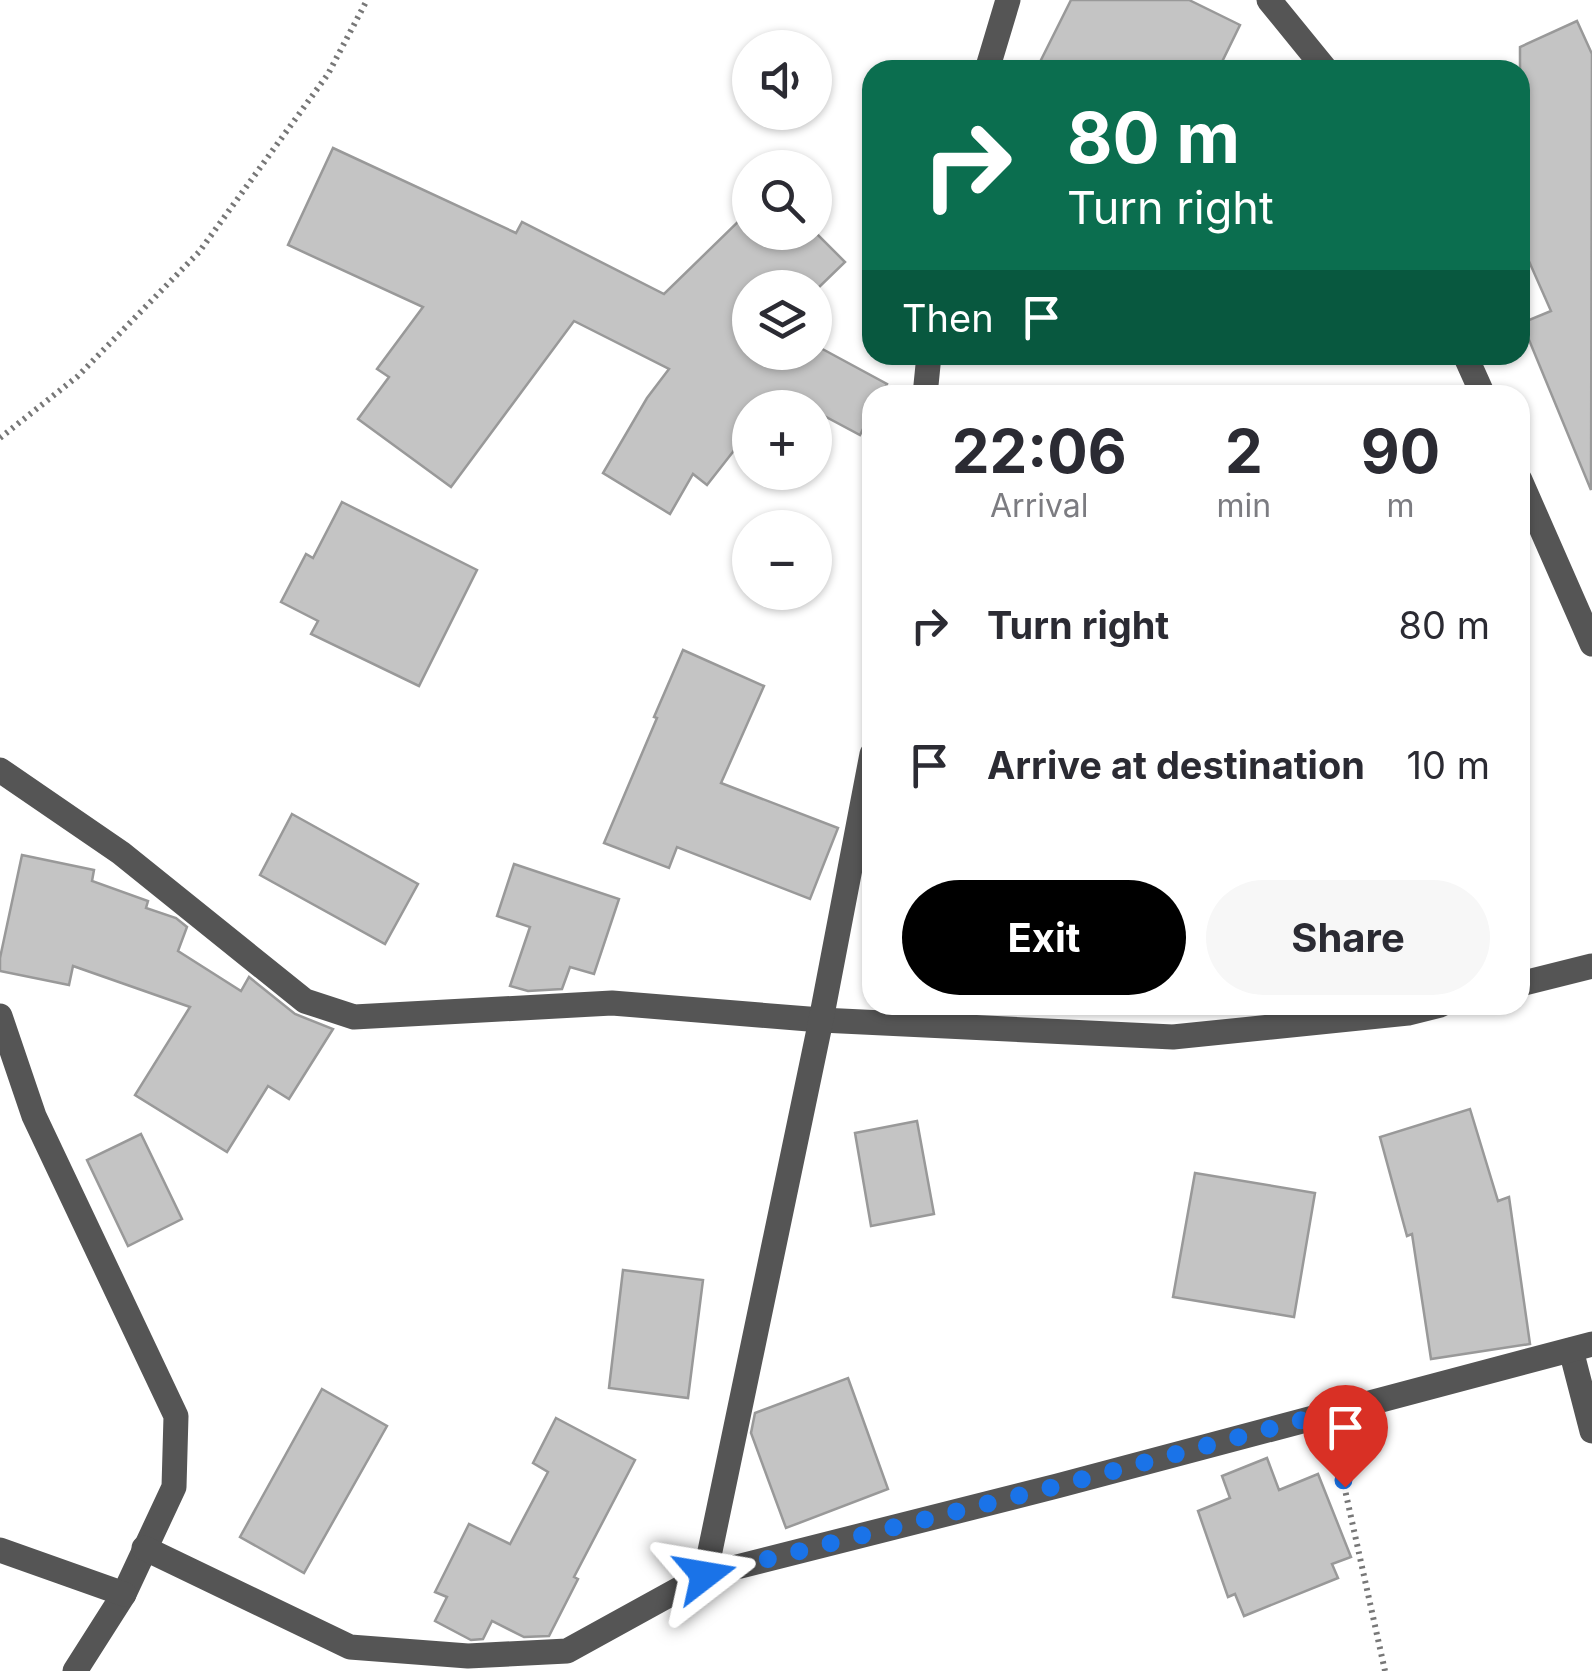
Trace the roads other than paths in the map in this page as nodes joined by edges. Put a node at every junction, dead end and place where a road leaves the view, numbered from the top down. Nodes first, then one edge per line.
1 (1008, 0) edge
2 (1270, 0) edge
3 (990, 60) edge
4 (1318, 60) edge
5 (1530, 503) edge
6 (1592, 644) edge
7 (0, 770) edge
8 (862, 805) edge
9 (1592, 966) edge
10 (1530, 982) edge
11 (1388, 1015) edge
12 (0, 1016) edge
13 (820, 1020) junction
14 (1581, 1347) edge
15 (1592, 1431) edge
16 (144, 1548) junction
17 (0, 1550) edge
18 (705, 1575) junction
19 (124, 1594) junction
20 (470, 1664) edge
21 (75, 1671) edge

1 - 3 street
2 - 4 street
5 - 6 street
7 - 13 street
8 - 13 street
9 - 10 street
11 - 13 street
12 - 16 street
13 - 18 street
14 - 15 street
14 - 18 street
16 - 19 street
16 - 20 street
17 - 19 street
18 - 20 street
19 - 21 street

